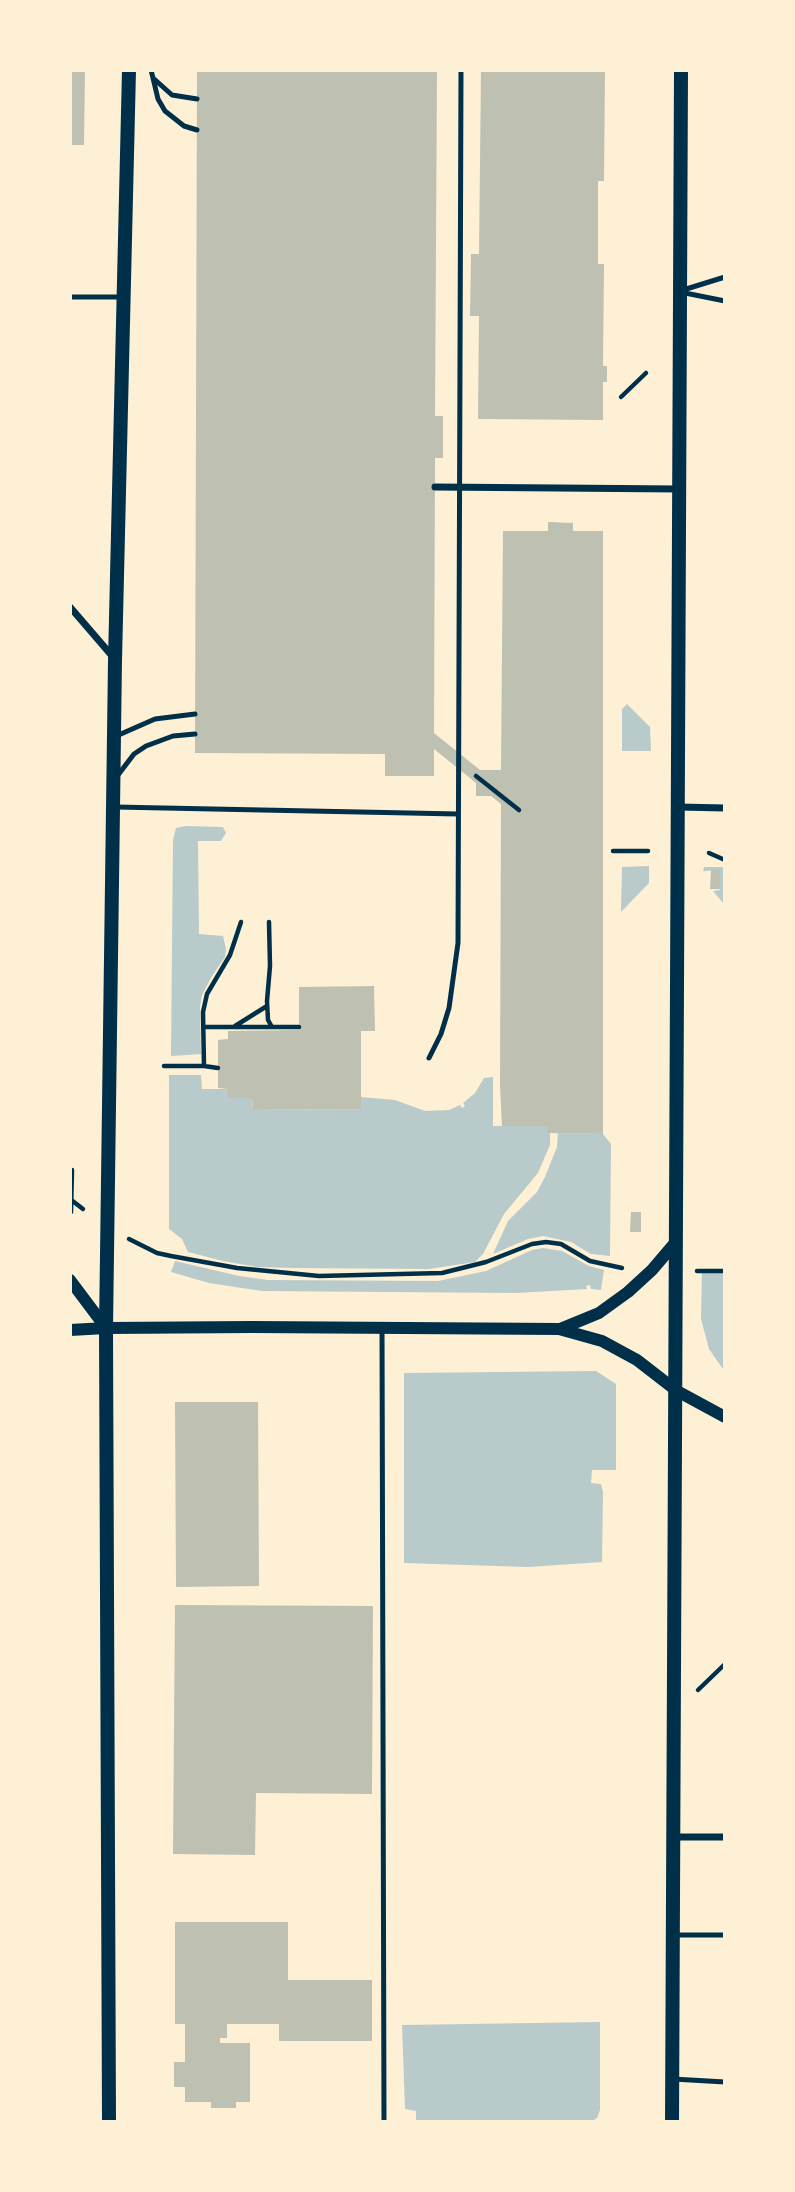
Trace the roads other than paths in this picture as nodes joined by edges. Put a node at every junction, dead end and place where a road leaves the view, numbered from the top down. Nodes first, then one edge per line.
1 (129, 70) edge
2 (151, 70) edge
3 (461, 70) edge
4 (681, 70) edge
5 (153, 78) junction
6 (197, 99) dead end
7 (197, 130) dead end
8 (725, 277) edge
9 (680, 292) junction
10 (70, 297) edge
11 (124, 297) junction
12 (725, 301) edge
13 (435, 487) dead end
14 (460, 488) junction
15 (679, 489) junction
16 (70, 607) edge
17 (115, 660) junction
18 (195, 714) dead end
19 (195, 734) dead end
20 (114, 737) junction
21 (114, 781) junction
22 (113, 807) junction
23 (677, 807) junction
24 (725, 808) edge
25 (458, 814) junction
26 (429, 1058) dead end
27 (675, 1243) junction
28 (70, 1280) edge
29 (382, 1327) junction
30 (106, 1328) junction
31 (559, 1329) junction
32 (70, 1330) edge
33 (677, 1391) junction
34 (725, 1417) edge
35 (675, 1837) junction
36 (725, 1837) edge
37 (725, 1935) edge
38 (674, 1936) junction
39 (673, 2079) junction
40 (725, 2082) edge
41 (109, 2122) edge
42 (384, 2122) edge
43 (673, 2122) edge

1 - 11 main road
2 - 5 lane
3 - 14 lane
4 - 9 main road
5 - 6 lane
5 - 7 lane
8 - 9 lane
9 - 12 lane
9 - 15 main road
10 - 11 lane
11 - 17 main road
13 - 14 street
14 - 15 street
14 - 25 lane
15 - 23 main road
16 - 17 street
17 - 20 main road
18 - 20 lane
19 - 21 lane
20 - 21 main road
21 - 22 main road
22 - 25 lane
22 - 30 main road
23 - 24 street
23 - 27 main road
25 - 26 lane
27 - 31 street
27 - 33 main road
28 - 30 street
29 - 30 street
29 - 31 street
29 - 42 lane
30 - 32 street
30 - 41 main road
31 - 33 street
33 - 34 street
33 - 35 main road
35 - 36 street
35 - 38 main road
37 - 38 lane
38 - 39 main road
39 - 40 lane
39 - 43 main road

